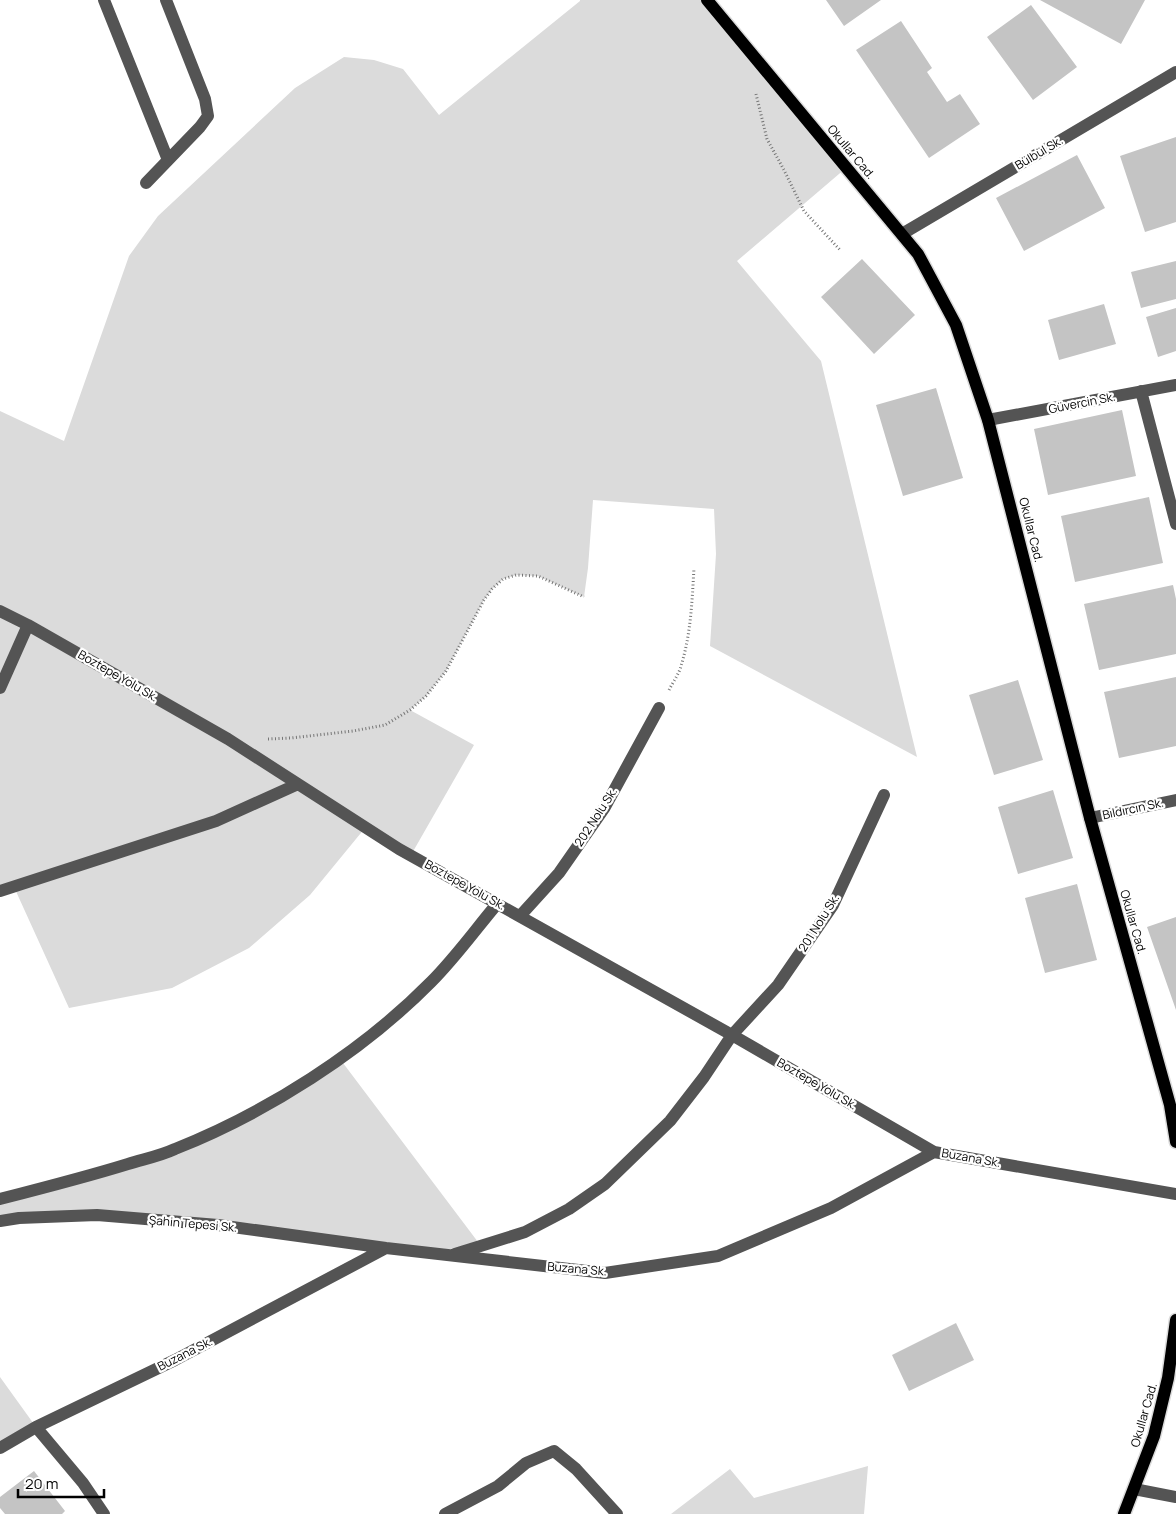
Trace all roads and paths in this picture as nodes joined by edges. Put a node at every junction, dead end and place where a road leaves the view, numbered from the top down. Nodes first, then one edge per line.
1 (104, 0) edge
2 (166, 0) edge
3 (707, 0) edge
4 (765, 70) junction
5 (1176, 72) edge
6 (168, 160) junction
7 (146, 183) dead end
8 (902, 234) junction
9 (840, 251) dead end
10 (1176, 384) edge
11 (1141, 391) junction
12 (988, 420) junction
13 (1176, 524) edge
14 (694, 568) dead end
15 (584, 597) dead end
16 (0, 611) edge
17 (28, 625) junction
18 (0, 688) edge
19 (659, 708) joint
20 (264, 739) dead end
21 (298, 784) junction
22 (884, 795) dead end
23 (1176, 800) edge
24 (1090, 818) junction
25 (0, 890) edge
26 (497, 904) junction
27 (520, 916) junction
28 (732, 1035) junction
29 (1173, 1104) edge
30 (1176, 1142) edge
31 (934, 1152) junction
32 (1176, 1194) edge
33 (0, 1199) edge
34 (0, 1221) edge
35 (386, 1248) junction
36 (451, 1256) junction
37 (1176, 1320) edge
38 (36, 1427) junction
39 (0, 1448) edge
40 (1134, 1489) junction
41 (1176, 1497) edge
42 (104, 1514) edge
43 (445, 1514) edge
44 (617, 1514) edge
45 (1124, 1514) edge

1 - 6 street
2 - 6 street
3 - 4 main road, Okullar Cad.
4 - 8 main road, Okullar Cad.
4 - 9 path
5 - 8 street, Bülbül Sk.
6 - 7 street
8 - 12 main road, Okullar Cad.
10 - 11 street, Güvercin Sk.
11 - 12 street, Güvercin Sk.
11 - 13 street
12 - 24 main road, Okullar Cad.
14 - 19 path
15 - 20 path
16 - 17 street, Boztepe Yolu Sk.
17 - 18 street
17 - 21 street, Boztepe Yolu Sk.
19 - 27 street, 202 Nolu Sk.
21 - 25 street
21 - 26 street, Boztepe Yolu Sk.
22 - 28 street, 201 Nolu Sk.
23 - 24 street, Bıldırcın Sk.
24 - 29 main road, Okullar Cad.
26 - 27 street, Boztepe Yolu Sk.
26 - 33 street
27 - 28 street, Boztepe Yolu Sk.
28 - 31 street, Boztepe Yolu Sk.
28 - 36 street, 201 Nolu Sk.
29 - 30 main road, Okullar Cad.
31 - 32 street, Buzana Sk.
31 - 36 street, Buzana Sk.
34 - 35 street, Şahin Tepesi Sk.
35 - 36 street, Buzana Sk.
35 - 38 street, Buzana Sk.
37 - 40 main road, Okullar Cad.
38 - 39 street, Buzana Sk.
38 - 42 street
40 - 41 street
40 - 45 main road, Okullar Cad.
43 - 44 street

